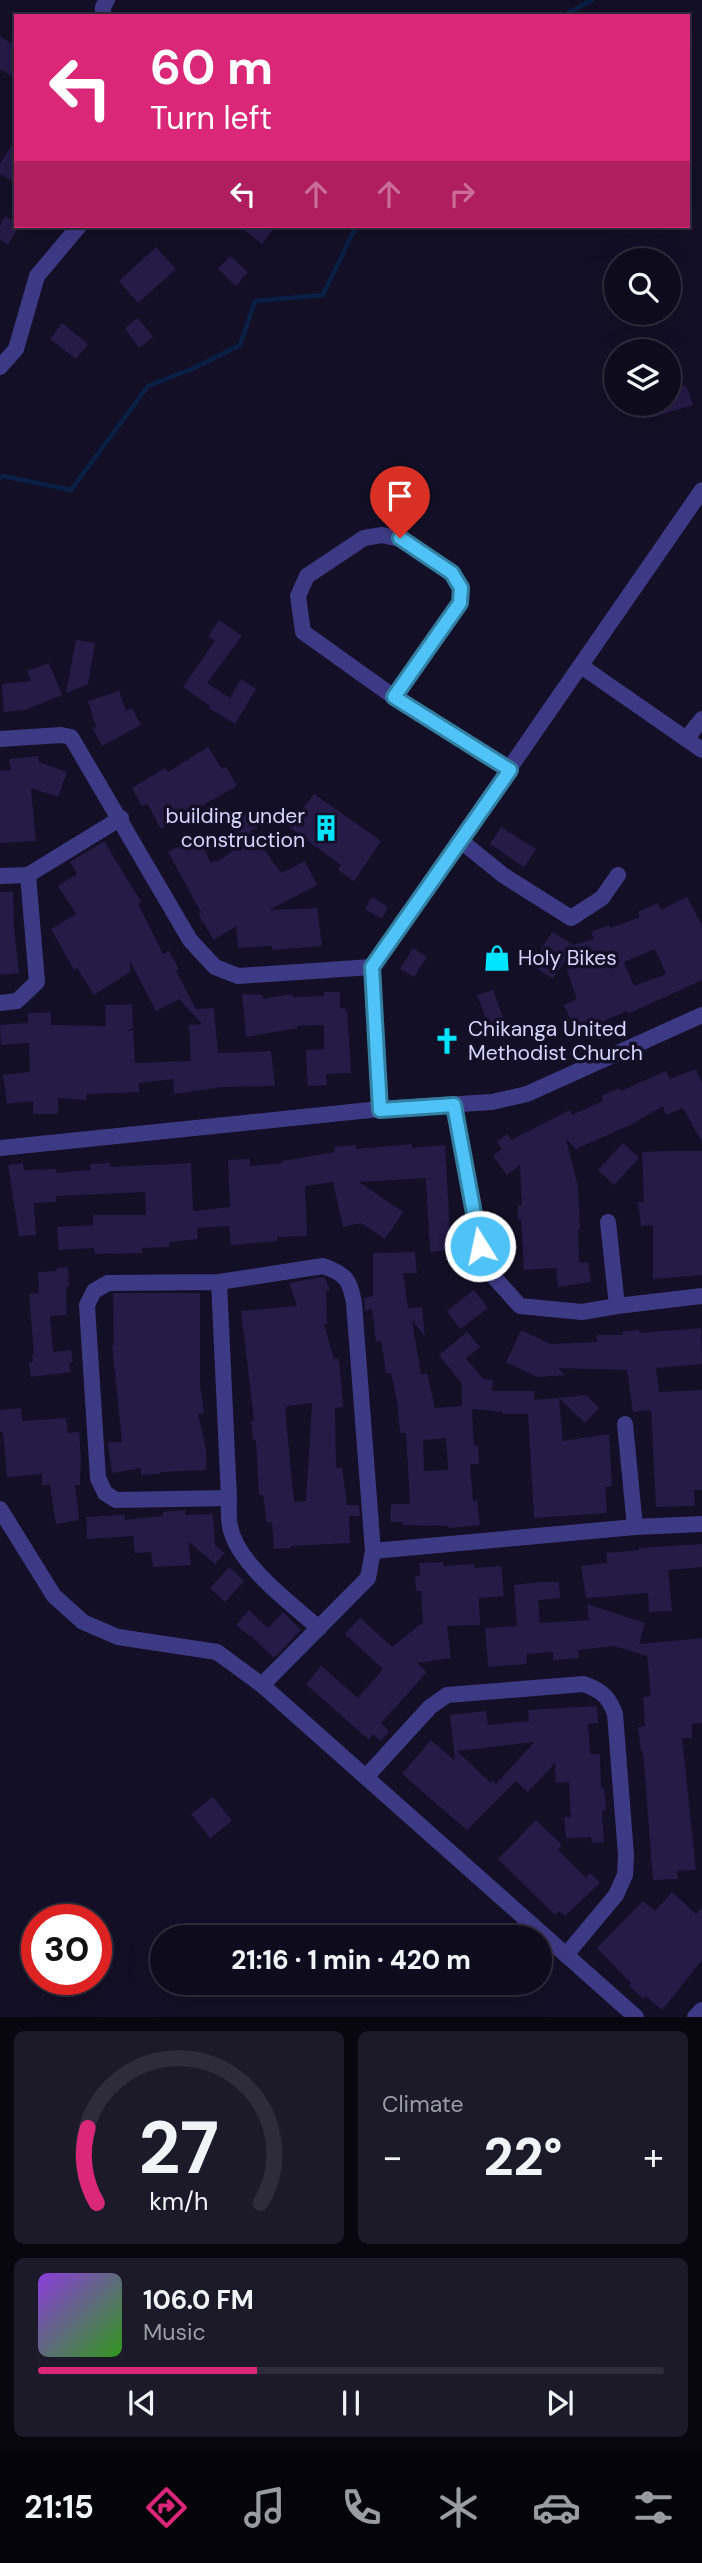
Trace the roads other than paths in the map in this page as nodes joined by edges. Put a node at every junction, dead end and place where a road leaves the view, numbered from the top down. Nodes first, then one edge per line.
1 (77, 228) edge
2 (0, 367) edge
3 (702, 490) edge
4 (581, 666) junction
5 (394, 697) junction
6 (702, 719) edge
7 (0, 739) edge
8 (686, 739) junction
9 (702, 750) edge
10 (510, 770) junction
11 (121, 818) junction
12 (461, 841) junction
13 (28, 875) junction
14 (618, 875) dead end
15 (0, 876) edge
16 (372, 967) junction
17 (0, 1003) edge
18 (702, 1014) edge
19 (454, 1105) junction
20 (380, 1110) junction
21 (0, 1148) edge
22 (608, 1222) dead end
23 (219, 1282) junction
24 (702, 1296) edge
25 (617, 1306) junction
26 (625, 1424) dead end
27 (229, 1499) junction
28 (0, 1509) edge
29 (702, 1524) edge
30 (635, 1527) junction
31 (373, 1551) junction
32 (319, 1628) junction
33 (262, 1685) junction
34 (366, 1777) junction
35 (566, 1955) junction
36 (702, 2010) edge
37 (636, 2017) edge
38 (695, 2017) edge

1 - 2 street
3 - 4 street
4 - 8 street
4 - 10 street
5 - 5 street
5 - 10 street
6 - 8 street
7 - 11 street
8 - 9 street
10 - 12 street
11 - 13 street
11 - 16 street
12 - 14 street
12 - 16 street
13 - 15 street
13 - 17 street
16 - 20 street
18 - 19 street
19 - 20 street
19 - 25 street
20 - 21 street
22 - 25 street
23 - 27 street
23 - 27 street
23 - 31 street
24 - 25 street
26 - 30 street
27 - 32 street
28 - 33 street
29 - 30 street
30 - 31 street
31 - 32 street
32 - 33 street
33 - 34 street
34 - 35 street
34 - 35 street
35 - 37 street
36 - 38 street

